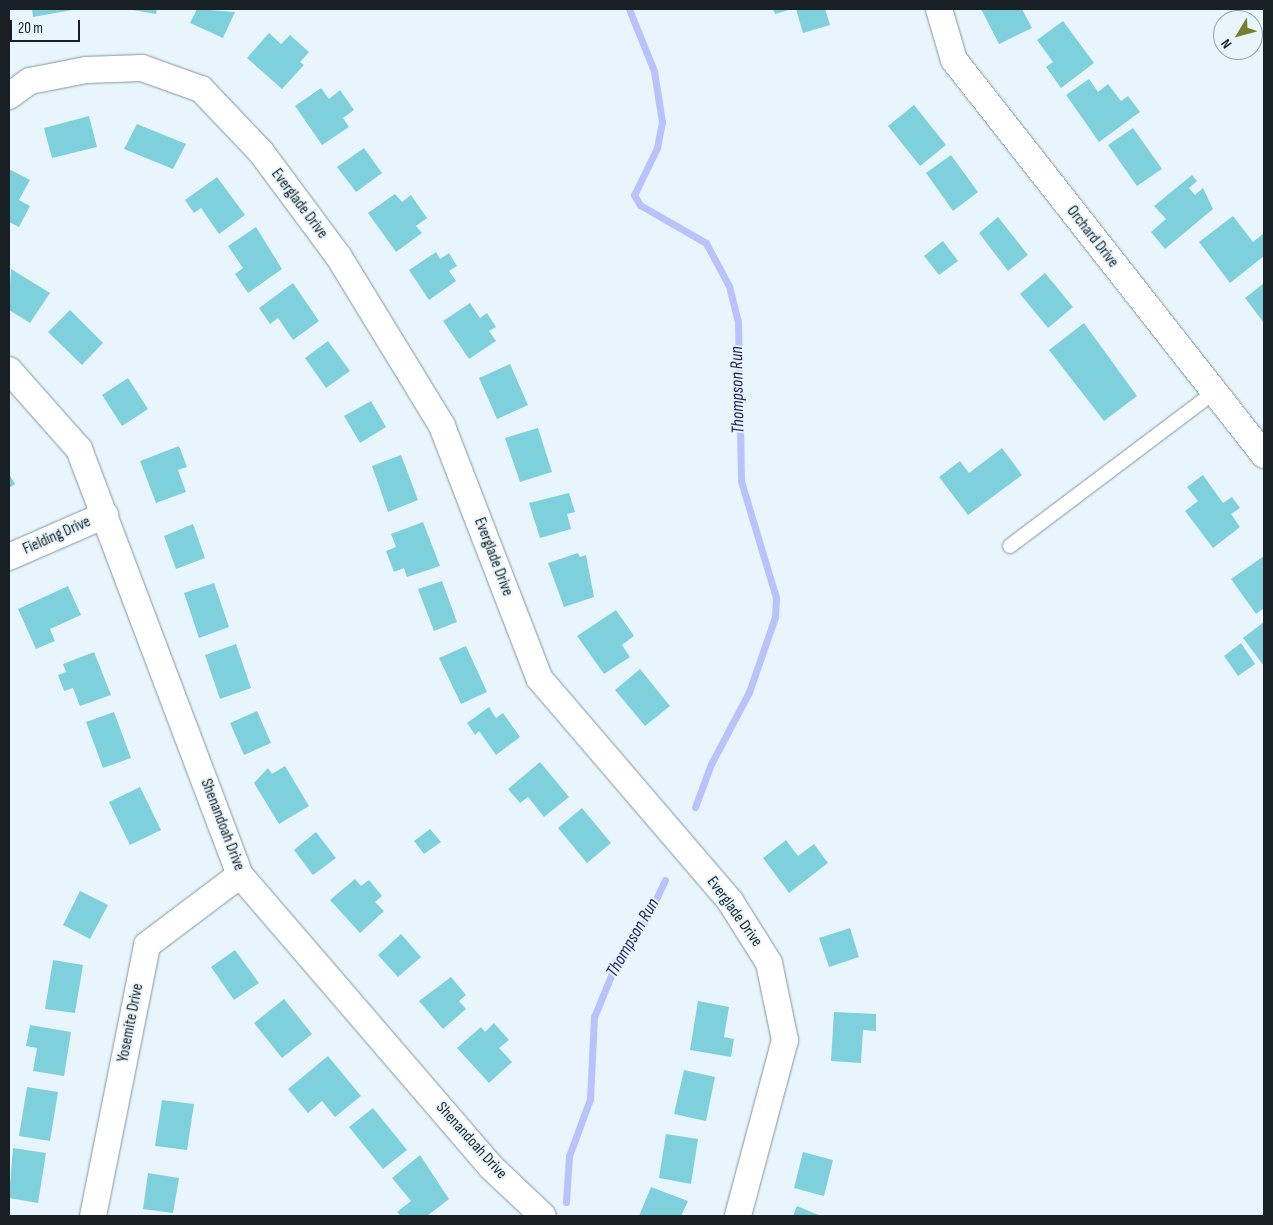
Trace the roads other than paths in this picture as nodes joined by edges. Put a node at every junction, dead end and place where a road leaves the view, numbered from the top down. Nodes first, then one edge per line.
1 (939, 9) edge
2 (9, 96) edge
3 (9, 370) edge
4 (1214, 392) junction
5 (1264, 455) edge
6 (105, 515) junction
7 (1010, 546) dead end
8 (9, 557) edge
9 (240, 875) junction
10 (93, 1216) edge
11 (543, 1216) edge
12 (738, 1216) edge

1 - 4 street, Orchard Drive
2 - 12 street, Everglade Drive
3 - 6 street, Shenandoah Drive
4 - 5 street, Orchard Drive
4 - 7 lane
6 - 8 street, Fielding Drive
6 - 9 street, Shenandoah Drive
9 - 10 street, Yosemite Drive
9 - 11 street, Shenandoah Drive

